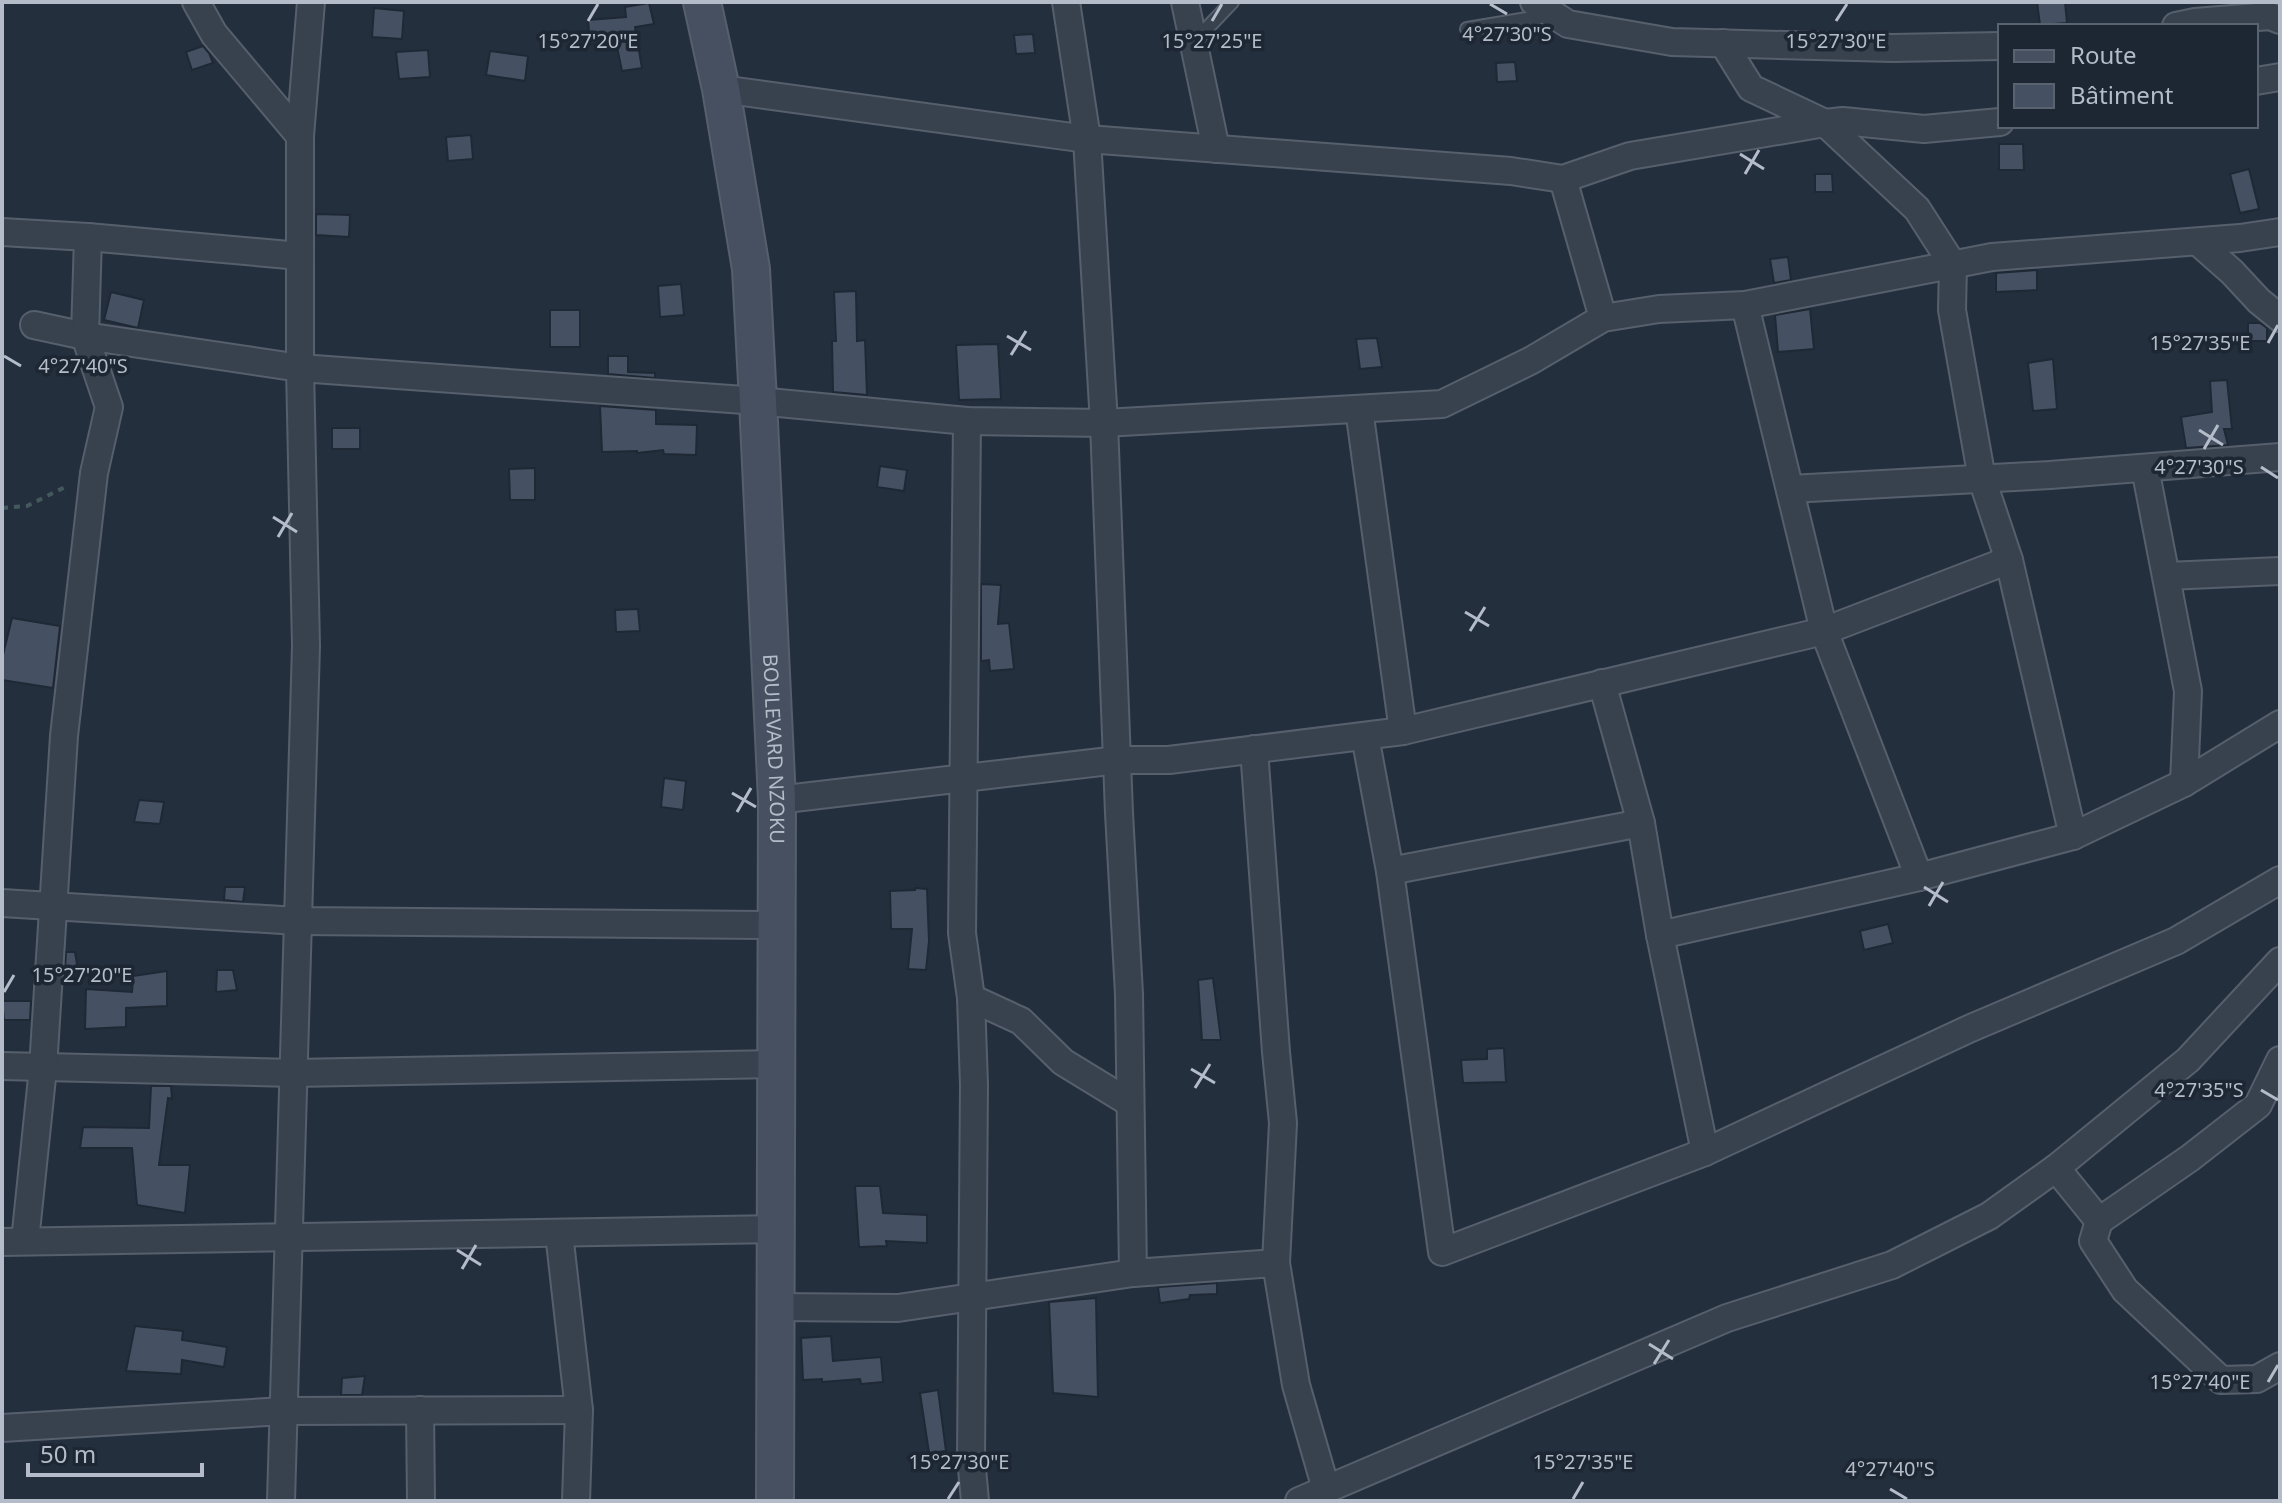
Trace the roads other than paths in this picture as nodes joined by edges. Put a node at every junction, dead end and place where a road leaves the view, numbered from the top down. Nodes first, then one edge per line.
1 (196, 2) edge
2 (311, 2) edge
3 (702, 2) edge
4 (1066, 2) edge
5 (1185, 2) edge
6 (1232, 2) edge
7 (1544, 8) edge
8 (2280, 20) edge
9 (2186, 24) edge
10 (1467, 29) dead end
11 (1194, 42) junction
12 (1723, 43) junction
13 (1998, 46) edge
14 (2280, 77) edge
15 (2258, 81) edge
16 (721, 89) junction
17 (1998, 122) edge
18 (1825, 123) junction
19 (300, 136) junction
20 (1087, 139) junction
21 (1216, 149) junction
22 (1563, 179) junction
23 (2, 232) edge
24 (2280, 232) edge
25 (88, 237) junction
26 (2198, 242) junction
27 (300, 256) junction
28 (1953, 265) junction
29 (1745, 305) junction
30 (1603, 318) junction
31 (2280, 318) edge
32 (34, 325) dead end
33 (85, 336) junction
34 (300, 368) junction
35 (758, 401) junction
36 (1359, 409) junction
37 (967, 421) junction
38 (1104, 423) junction
39 (2280, 457) edge
40 (2145, 468) junction
41 (1982, 479) junction
42 (1790, 489) junction
43 (2009, 560) junction
44 (2280, 571) edge
45 (2167, 576) junction
46 (1824, 631) junction
47 (1602, 683) junction
48 (2280, 724) edge
49 (1403, 731) junction
50 (1365, 736) junction
51 (1254, 749) junction
52 (1118, 760) junction
53 (963, 778) junction
54 (2184, 783) junction
55 (777, 800) junction
56 (1641, 823) junction
57 (2073, 836) junction
58 (1390, 871) junction
59 (1919, 877) junction
60 (2280, 880) edge
61 (2, 903) edge
62 (53, 906) junction
63 (298, 921) junction
64 (776, 925) junction
65 (1660, 935) junction
66 (2280, 961) edge
67 (971, 998) junction
68 (2280, 1060) edge
69 (776, 1064) junction
70 (2, 1066) edge
71 (43, 1068) junction
72 (294, 1073) junction
73 (1130, 1103) junction
74 (1705, 1152) junction
75 (2056, 1168) junction
76 (2099, 1221) junction
77 (775, 1229) junction
78 (559, 1233) junction
79 (289, 1238) junction
80 (13, 1241) edge
81 (1276, 1263) junction
82 (1133, 1273) junction
83 (972, 1297) junction
84 (775, 1307) junction
85 (2280, 1366) edge
86 (420, 1410) junction
87 (579, 1410) junction
88 (284, 1411) junction
89 (2, 1428) edge
90 (1326, 1489) junction
91 (281, 1501) edge
92 (421, 1501) edge
93 (576, 1501) edge
94 (775, 1501) edge
95 (975, 1501) edge
96 (1299, 1501) edge

1 - 19 street
2 - 19 street
3 - 16 street, BOULEVARD NZOKU
4 - 20 street
5 - 11 street
6 - 11 lane
7 - 10 lane
7 - 12 street
8 - 9 street
11 - 21 street
12 - 13 street
12 - 18 street
14 - 15 street
16 - 20 street
16 - 35 street, BOULEVARD NZOKU
17 - 18 street
18 - 22 street
18 - 28 street
19 - 27 street
20 - 21 street
20 - 38 street
21 - 22 street
22 - 30 street
23 - 25 street
24 - 26 street
25 - 27 street
25 - 33 street
26 - 28 street
26 - 31 street
27 - 34 street
28 - 29 street
28 - 41 street
29 - 30 street
29 - 42 street
30 - 36 street
32 - 33 street
33 - 34 street
33 - 62 street
34 - 35 street
34 - 63 street
35 - 37 street
35 - 55 street, BOULEVARD NZOKU
36 - 38 street
36 - 49 street
37 - 38 street
37 - 53 street
38 - 52 street
39 - 40 street
40 - 41 street
40 - 45 street
41 - 42 street
41 - 43 street
42 - 46 street
43 - 46 street
43 - 57 street
44 - 45 street
45 - 54 street
46 - 47 street
46 - 59 street
47 - 49 street
47 - 56 street
48 - 54 street
49 - 50 street
50 - 51 street
50 - 58 street
51 - 52 street
51 - 81 street
52 - 53 street
52 - 73 street
53 - 55 street
53 - 67 street
54 - 57 street
55 - 64 street, BOULEVARD NZOKU
56 - 58 street
56 - 65 street
57 - 59 street
58 - 74 street
59 - 65 street
60 - 74 street
61 - 62 street
62 - 63 street
62 - 71 street
63 - 64 street
63 - 72 street
64 - 69 street, BOULEVARD NZOKU
65 - 74 street
66 - 75 street
67 - 73 street
67 - 83 street
68 - 76 street
69 - 72 street
69 - 77 street, BOULEVARD NZOKU
70 - 71 street
71 - 72 street
71 - 80 street
72 - 79 street
73 - 82 street
75 - 76 street
75 - 90 street
76 - 85 street
77 - 78 street
77 - 84 street, BOULEVARD NZOKU
78 - 79 street
78 - 87 street
79 - 80 street
79 - 88 street
81 - 82 street
81 - 90 street
82 - 83 street
83 - 84 street
83 - 95 street
84 - 94 street, BOULEVARD NZOKU
86 - 87 street
86 - 88 street
86 - 92 street
87 - 93 street
88 - 89 street
88 - 91 street
90 - 96 street

